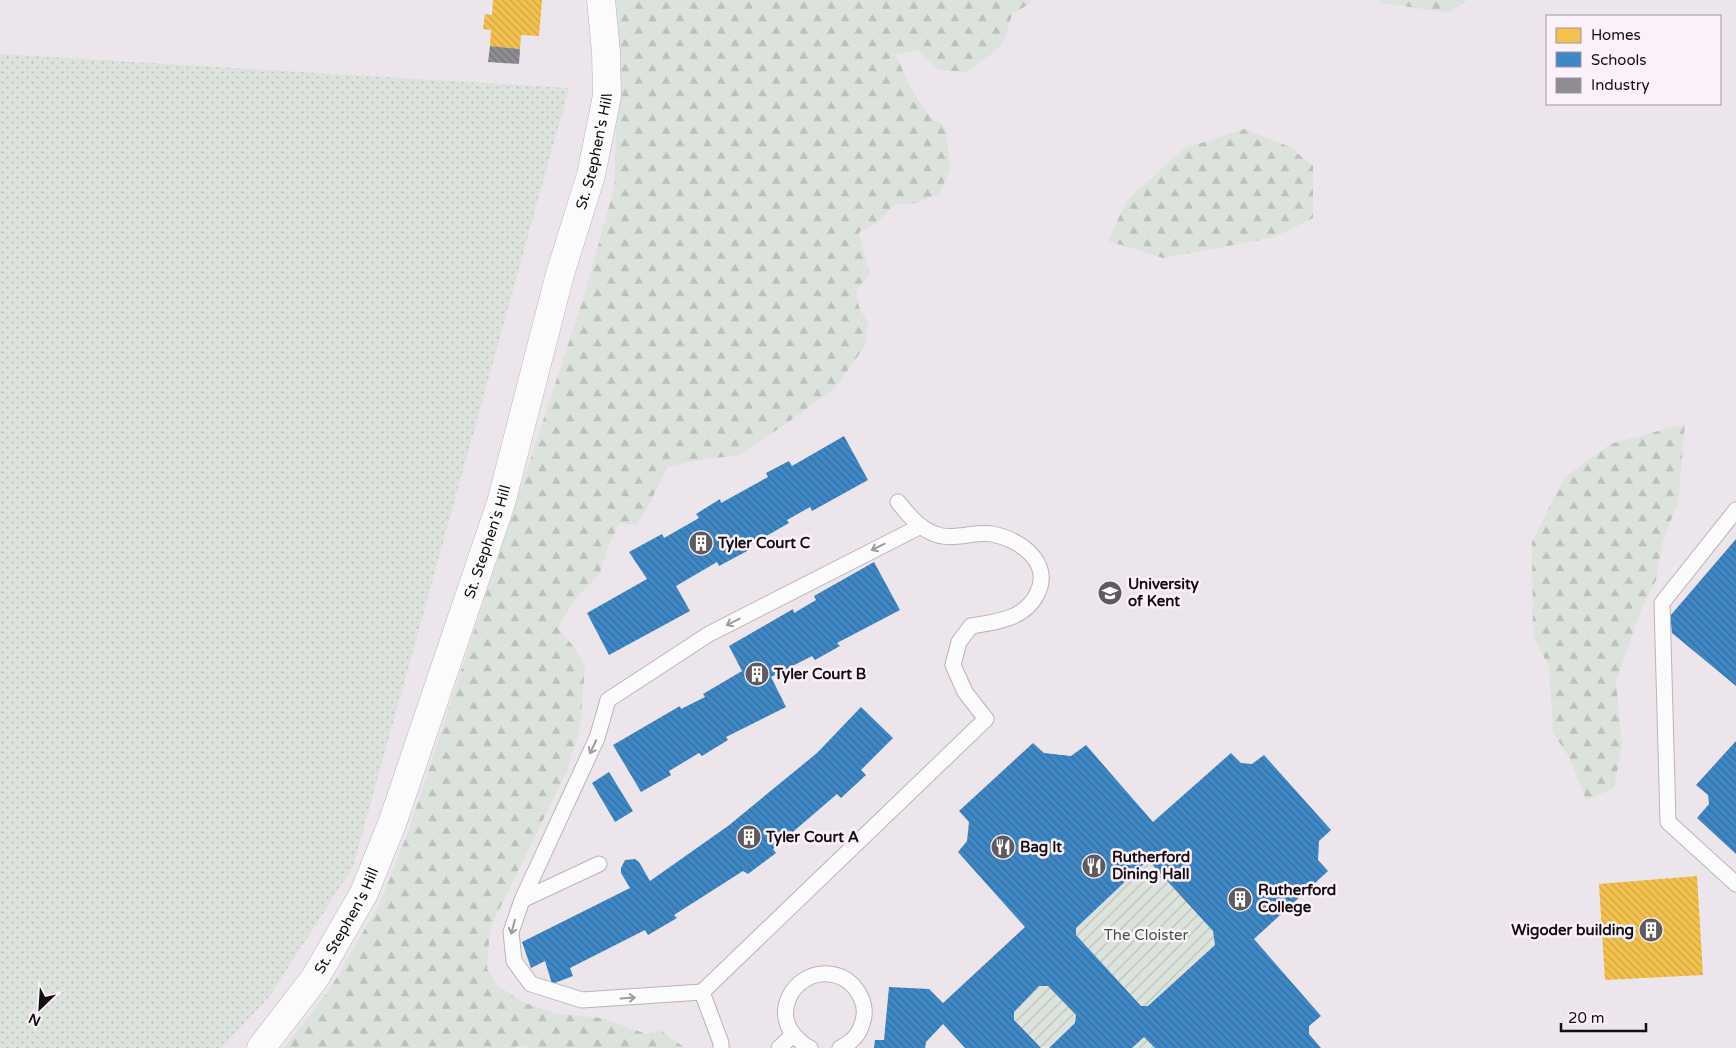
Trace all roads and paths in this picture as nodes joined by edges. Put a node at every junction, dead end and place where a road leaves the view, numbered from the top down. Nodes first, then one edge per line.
1 (601, 0) edge
2 (898, 502) dead end
3 (1736, 510) edge
4 (921, 526) junction
5 (598, 864) dead end
6 (1736, 884) edge
7 (522, 900) junction
8 (702, 992) junction
9 (793, 1035) junction
10 (261, 1048) edge
11 (721, 1048) edge
12 (779, 1048) edge
13 (810, 1048) edge
14 (840, 1048) edge

1 - 10 street, St. Stephen's Hill
2 - 4 lane
3 - 6 lane
4 -> 7 lane
4 - 8 lane
5 - 7 lane
7 -> 8 lane
8 - 11 lane
9 - 12 lane
9 - 13 lane
9 - 14 lane

